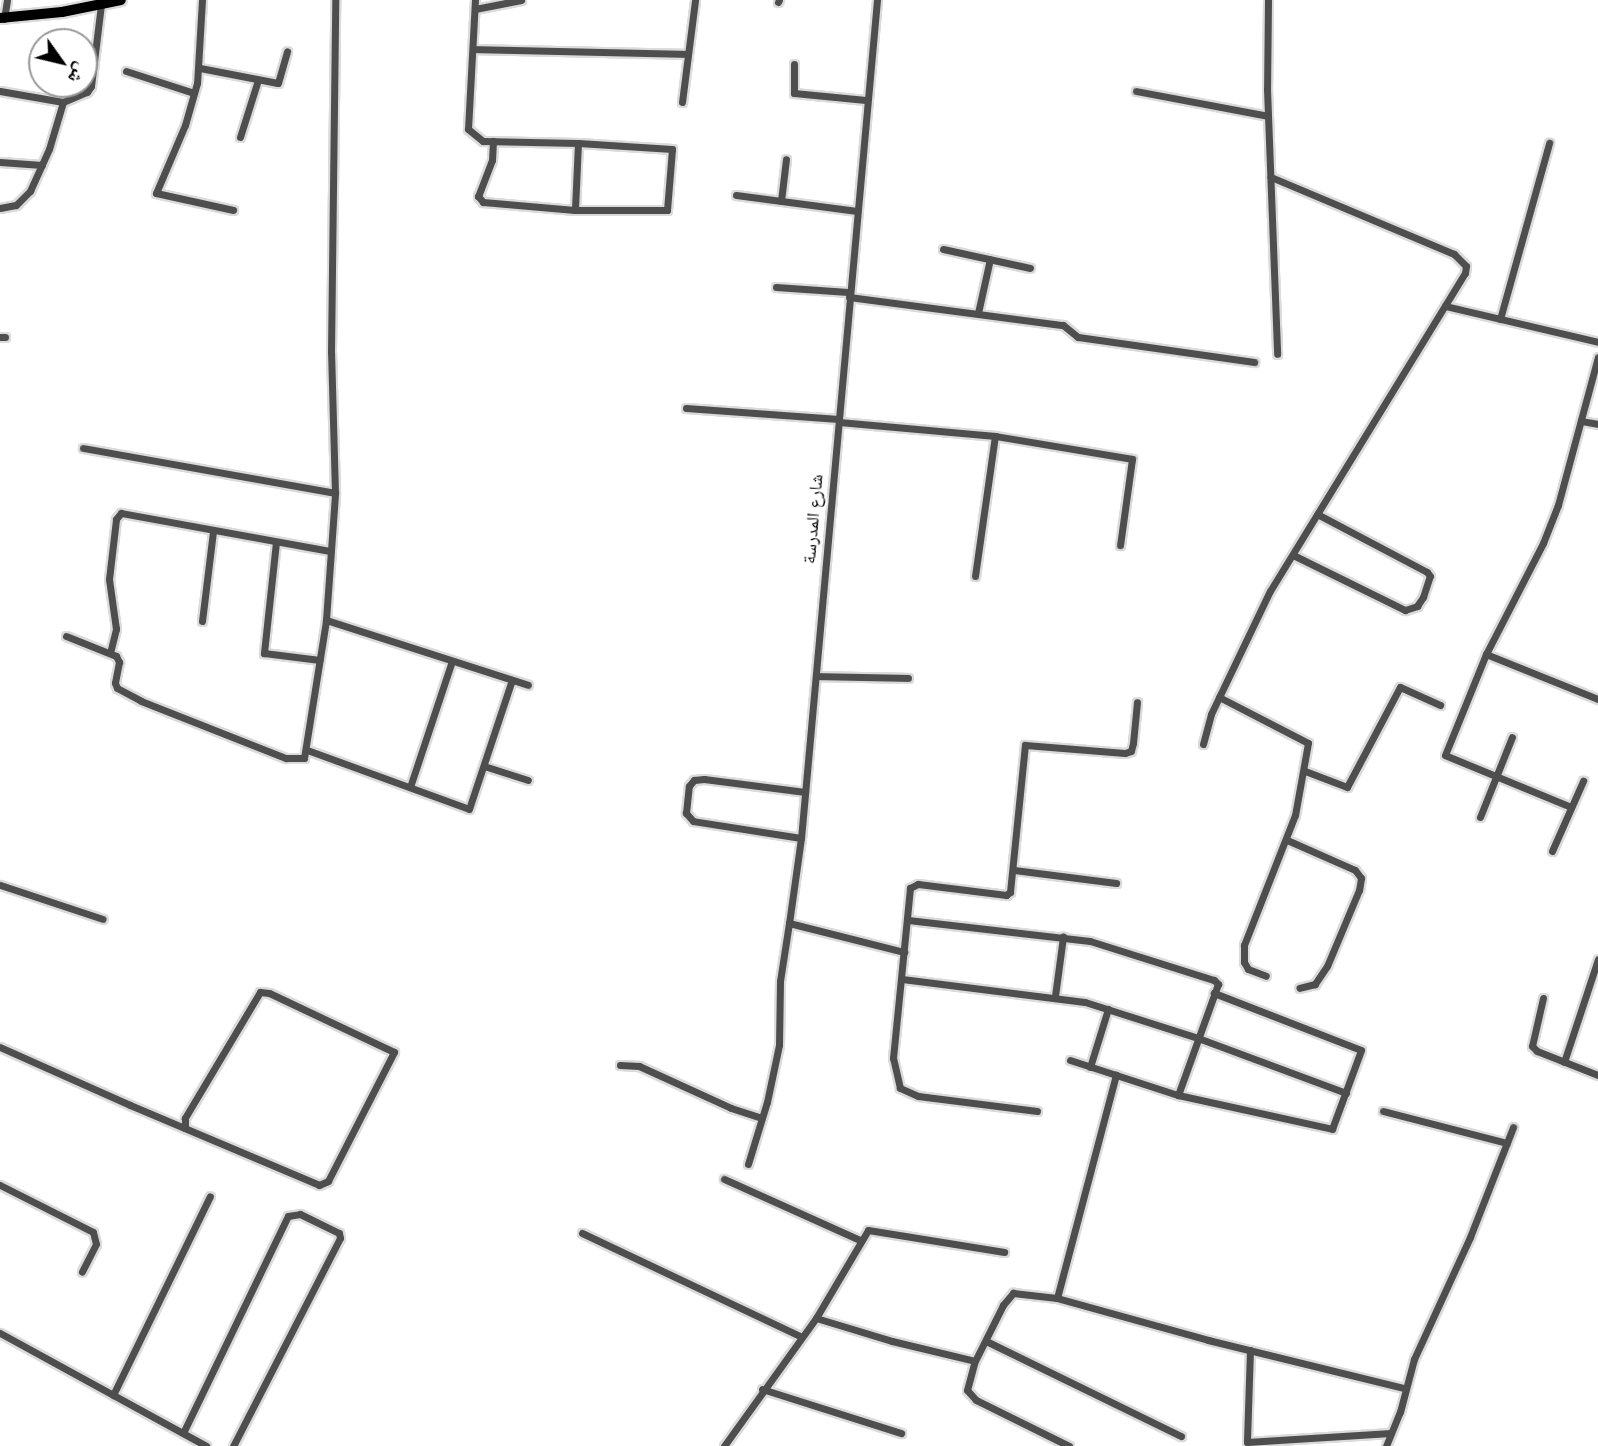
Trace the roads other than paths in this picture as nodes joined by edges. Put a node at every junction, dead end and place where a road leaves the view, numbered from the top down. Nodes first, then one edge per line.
1 (7, 0) edge
2 (121, 0) edge
3 (202, 0) edge
4 (335, 0) edge
5 (521, 0) edge
6 (877, 0) edge
7 (1268, 0) edge
8 (692, 1) edge
9 (101, 4) junction
10 (475, 4) edge
11 (2, 18) edge
12 (472, 49) junction
13 (287, 51) dead end
14 (687, 54) junction
15 (794, 64) dead end
16 (200, 68) junction
17 (126, 71) dead end
18 (258, 80) junction
19 (0, 91) edge
20 (1136, 91) dead end
21 (194, 93) junction
22 (866, 100) junction
23 (63, 102) junction
24 (682, 102) dead end
25 (1268, 116) junction
26 (240, 137) dead end
27 (493, 141) junction
28 (578, 143) junction
29 (1549, 143) dead end
30 (786, 159) dead end
31 (0, 162) edge
32 (42, 165) junction
33 (1271, 177) junction
34 (736, 195) dead end
35 (781, 201) junction
36 (0, 208) edge
37 (575, 209) junction
38 (233, 210) dead end
39 (857, 211) junction
40 (943, 248) dead end
41 (990, 260) junction
42 (1030, 268) dead end
43 (776, 287) dead end
44 (848, 295) junction
45 (1445, 306) junction
46 (978, 313) junction
47 (1500, 319) junction
48 (1598, 342) edge
49 (1277, 354) dead end
50 (1598, 357) edge
51 (1254, 362) dead end
52 (686, 408) dead end
53 (839, 420) junction
54 (1581, 421) junction
55 (1598, 424) edge
56 (995, 436) junction
57 (83, 448) dead end
58 (335, 493) junction
59 (1317, 514) junction
60 (213, 531) junction
61 (276, 542) junction
62 (1120, 545) dead end
63 (331, 551) junction
64 (1293, 555) junction
65 (975, 576) dead end
66 (326, 620) junction
67 (202, 621) dead end
68 (66, 636) dead end
69 (110, 653) junction
70 (1486, 654) junction
71 (320, 660) junction
72 (453, 661) junction
73 (816, 676) junction
74 (908, 678) dead end
75 (512, 680) junction
76 (528, 685) dead end
77 (1219, 697) junction
78 (1598, 699) edge
79 (1137, 702) dead end
80 (1440, 705) dead end
81 (1512, 737) dead end
82 (1203, 744) dead end
83 (307, 750) junction
84 (484, 766) junction
85 (1305, 771) junction
86 (1495, 778) junction
87 (528, 780) dead end
88 (1583, 781) dead end
89 (411, 788) junction
90 (805, 792) junction
91 (1571, 807) junction
92 (1480, 817) dead end
93 (802, 838) junction
94 (1287, 840) junction
95 (1552, 851) dead end
96 (1013, 870) junction
97 (1116, 883) dead end
98 (0, 885) edge
99 (103, 919) dead end
100 (908, 920) junction
101 (789, 923) junction
102 (1063, 937) junction
103 (904, 952) junction
104 (1598, 958) edge
105 (1266, 976) dead end
106 (902, 979) junction
107 (1299, 988) dead end
108 (1214, 993) junction
109 (1055, 996) junction
110 (1543, 998) dead end
111 (1108, 1009) junction
112 (1198, 1038) junction
113 (0, 1047) edge
114 (1070, 1060) dead end
115 (1564, 1062) junction
116 (620, 1065) dead end
117 (1090, 1067) junction
118 (1116, 1074) junction
119 (1598, 1075) edge
120 (1346, 1093) junction
121 (1178, 1095) junction
122 (1037, 1111) dead end
123 (1383, 1111) dead end
124 (761, 1118) junction
125 (1513, 1127) dead end
126 (186, 1128) junction
127 (1507, 1143) junction
128 (748, 1164) dead end
129 (724, 1179) dead end
130 (0, 1185) edge
131 (210, 1196) dead end
132 (582, 1233) dead end
133 (860, 1240) junction
134 (1004, 1252) dead end
135 (82, 1272) dead end
136 (1057, 1298) junction
137 (816, 1318) junction
138 (0, 1333) edge
139 (802, 1336) junction
140 (986, 1341) junction
141 (1250, 1350) junction
142 (975, 1361) junction
143 (1404, 1388) junction
144 (762, 1389) junction
145 (113, 1395) junction
146 (183, 1433) junction
147 (901, 1433) dead end
148 (1391, 1433) junction
149 (1181, 1436) dead end
150 (206, 1446) edge
151 (233, 1446) edge
152 (723, 1446) edge
153 (1069, 1446) edge
154 (1386, 1446) edge

1 - 11 street
2 - 9 main road
3 - 16 street
4 - 58 street
5 - 10 street
6 - 22 street, شارع المدرسة
7 - 25 street
8 - 14 street
9 - 11 main road
9 - 23 street
10 - 12 street
12 - 14 street
12 - 27 street
13 - 18 street
14 - 24 street
15 - 22 street
16 - 18 street
16 - 21 street
17 - 21 street
18 - 26 street
19 - 23 street
20 - 25 street
21 - 38 street
22 - 39 street, شارع المدرسة
23 - 32 street
25 - 33 street
27 - 28 street
27 - 37 street
28 - 37 street
28 - 37 street
29 - 47 street
30 - 35 street
31 - 32 street
32 - 36 street
33 - 45 street
33 - 49 street
34 - 35 street
35 - 39 street
39 - 44 street, شارع المدرسة
40 - 41 street
41 - 42 street
41 - 46 street
43 - 44 street
44 - 46 street
44 - 53 street, شارع المدرسة
45 - 47 street
45 - 59 street
46 - 51 street
47 - 48 street
50 - 54 street
52 - 53 street
53 - 56 street
53 - 73 street, شارع المدرسة
54 - 55 street
54 - 70 street
56 - 62 street
56 - 65 street
57 - 58 street
58 - 63 street
59 - 64 street
59 - 64 street
60 - 61 street
60 - 67 street
60 - 69 street
61 - 63 street
61 - 71 street
63 - 66 street
64 - 77 street
66 - 71 street
66 - 72 street
68 - 69 street
69 - 83 street
70 - 78 street
70 - 86 street
71 - 83 street
72 - 75 street
72 - 89 street
73 - 74 street
73 - 90 street, شارع المدرسة
75 - 76 street
75 - 84 street
77 - 82 street
77 - 85 street
79 - 96 street
80 - 85 street
81 - 86 street
83 - 89 street
84 - 87 street
84 - 89 street
85 - 94 street
86 - 91 street
86 - 92 street
88 - 91 street
90 - 93 street, شارع المدرسة
90 - 93 street
91 - 95 street
93 - 101 street, شارع المدرسة
94 - 105 street
94 - 107 street
96 - 97 street
96 - 100 street
98 - 99 street
100 - 102 street
100 - 103 street
101 - 103 street
101 - 124 street, شارع المدرسة
102 - 108 street
102 - 109 street
103 - 106 street
104 - 115 street
106 - 109 street
106 - 122 street
108 - 112 street
108 - 120 street
109 - 111 street
110 - 115 street
111 - 112 street
111 - 117 street
112 - 120 street
112 - 121 street
113 - 126 street
114 - 117 street
115 - 119 street
116 - 124 street
117 - 118 street
118 - 121 street
118 - 136 street
120 - 121 street
123 - 127 street
124 - 128 street, شارع المدرسة
125 - 127 street
126 - 126 street
127 - 143 street
129 - 133 street
130 - 135 street
131 - 145 street
132 - 139 street
133 - 134 street
133 - 137 street
136 - 140 street
136 - 141 street
137 - 139 street
137 - 142 street
138 - 145 street
139 - 144 street
140 - 142 street
140 - 149 street
141 - 143 street
141 - 148 street
142 - 153 street
143 - 148 street
144 - 147 street
144 - 152 street
145 - 146 street
146 - 150 street
146 - 151 street
148 - 154 street

